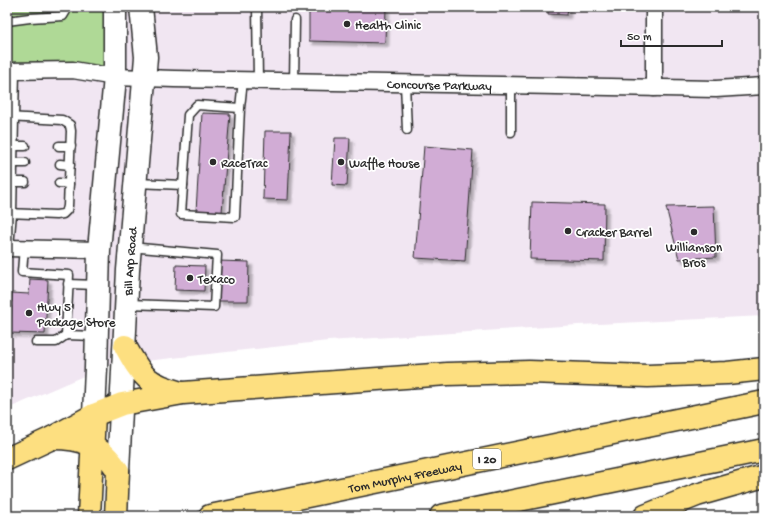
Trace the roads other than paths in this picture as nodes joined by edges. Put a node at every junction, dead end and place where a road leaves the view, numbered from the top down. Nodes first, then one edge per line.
1 (66, 7) edge
2 (115, 7) edge
3 (141, 7) edge
4 (257, 7) edge
5 (654, 7) edge
6 (295, 20) dead end
7 (7, 21) edge
8 (11, 71) edge
9 (115, 77) junction
10 (144, 79) junction
11 (250, 80) junction
12 (294, 82) junction
13 (406, 84) junction
14 (511, 85) junction
15 (764, 86) edge
16 (654, 88) junction
17 (240, 108) junction
18 (11, 117) edge
19 (407, 130) dead end
20 (511, 132) dead end
21 (14, 146) junction
22 (25, 146) dead end
23 (60, 146) dead end
24 (70, 146) junction
25 (14, 163) junction
26 (25, 164) dead end
27 (60, 164) dead end
28 (70, 165) junction
29 (13, 182) junction
30 (25, 182) dead end
31 (60, 183) dead end
32 (136, 183) junction
33 (69, 184) junction
34 (183, 185) junction
35 (10, 213) edge
36 (12, 247) edge
37 (130, 247) junction
38 (99, 250) junction
39 (68, 284) junction
40 (98, 285) junction
41 (127, 304) junction
42 (66, 335) junction
43 (97, 336) junction
44 (36, 342) dead end
45 (125, 346) junction
46 (764, 369) edge
47 (183, 393) junction
48 (764, 402) edge
49 (122, 404) junction
50 (94, 415) junction
51 (52, 438) junction
52 (92, 445) junction
53 (764, 450) edge
54 (7, 459) edge
55 (118, 470) junction
56 (764, 476) edge
57 (89, 516) edge
58 (116, 516) edge
59 (210, 516) edge
60 (441, 516) edge
61 (645, 516) edge

1 - 7 lane
2 - 9 main road
3 - 10 main road, Bill Arp Road
4 - 11 lane
5 - 16 street
6 - 12 lane
8 - 9 street, Concourse Parkway
8 - 18 lane
9 - 10 street, Concourse Parkway
9 - 38 main road
10 - 11 street, Concourse Parkway
10 - 32 main road, Bill Arp Road
11 - 12 street, Concourse Parkway
11 - 17 lane
12 - 13 street, Concourse Parkway
13 - 14 street, Concourse Parkway
13 - 19 lane
14 - 16 street, Concourse Parkway
14 - 20 lane
15 - 16 street, Concourse Parkway
17 - 34 lane
17 - 34 lane
18 - 21 lane
18 - 24 lane
21 - 22 lane
21 - 25 lane
23 - 24 lane
24 - 28 lane
25 - 26 lane
25 - 29 lane
27 - 28 lane
28 - 33 lane
29 - 30 lane
29 - 35 lane
31 - 33 lane
32 - 34 lane
32 - 37 main road, Bill Arp Road
33 - 35 lane
35 - 36 lane
36 - 38 street
36 - 39 lane
37 - 41 main road, Bill Arp Road
37 - 41 lane
38 - 40 main road
39 - 40 lane
39 - 42 lane
40 - 43 main road
41 - 45 main road, Bill Arp Road
42 - 43 lane
42 - 44 lane
43 - 50 main road
45 - 47 main road
45 - 49 main road, Bill Arp Road
46 - 47 main road
47 - 49 main road
48 - 59 main road, Tom Murphy Freeway / I 20
49 - 50 main road
49 - 55 main road, Bill Arp Road
50 - 51 main road
50 - 52 main road
51 - 52 main road
51 - 54 main road
52 - 55 main road
52 - 57 main road
53 - 60 main road
55 - 58 main road, Bill Arp Road
56 - 61 main road

